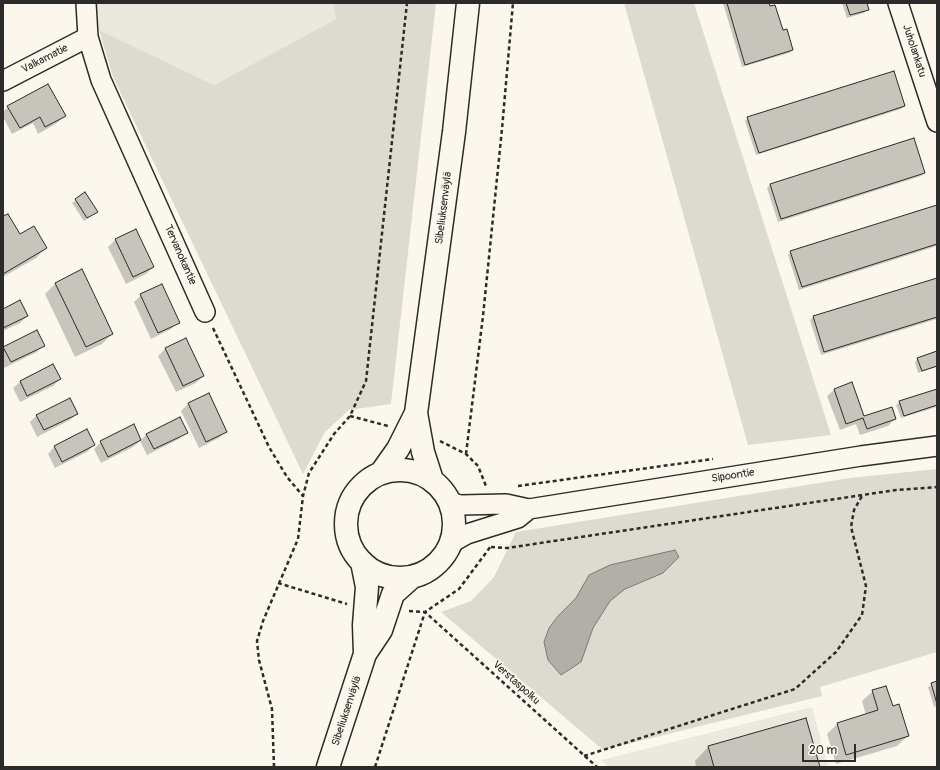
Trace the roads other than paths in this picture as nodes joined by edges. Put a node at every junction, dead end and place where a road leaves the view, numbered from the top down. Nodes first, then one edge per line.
1 (86, 3) edge
2 (468, 3) edge
3 (898, 3) edge
4 (88, 37) junction
5 (3, 81) edge
6 (933, 97) edge
7 (937, 122) edge
8 (205, 312) road end
9 (416, 413) junction
10 (937, 446) edge
11 (381, 473) junction
12 (432, 480) junction
13 (449, 502) junction
14 (528, 509) junction
15 (451, 543) junction
16 (362, 562) junction
17 (412, 577) junction
18 (365, 654) junction
19 (328, 767) edge

1 - 4 street, Tervanokantie
2 - 9 main road, Sibeliuksenväylä
3 - 6 street, Juholankatu
4 - 5 street, Valkamatie
4 - 8 street, Tervanokantie
6 - 7 street, Juholankatu
9 - 11 main road, Sibeliuksenväylä
9 - 12 main road, Sibeliuksenväylä
10 - 14 street, Sipoontie
11 - 12 main road
11 - 16 main road
12 - 13 main road
13 - 14 street, Sipoontie
13 - 15 main road
14 - 15 street, Sipoontie
15 - 17 main road
16 - 17 main road
16 - 18 main road, Sibeliuksenväylä
17 - 18 main road, Sibeliuksenväylä
18 - 19 main road, Sibeliuksenväylä

